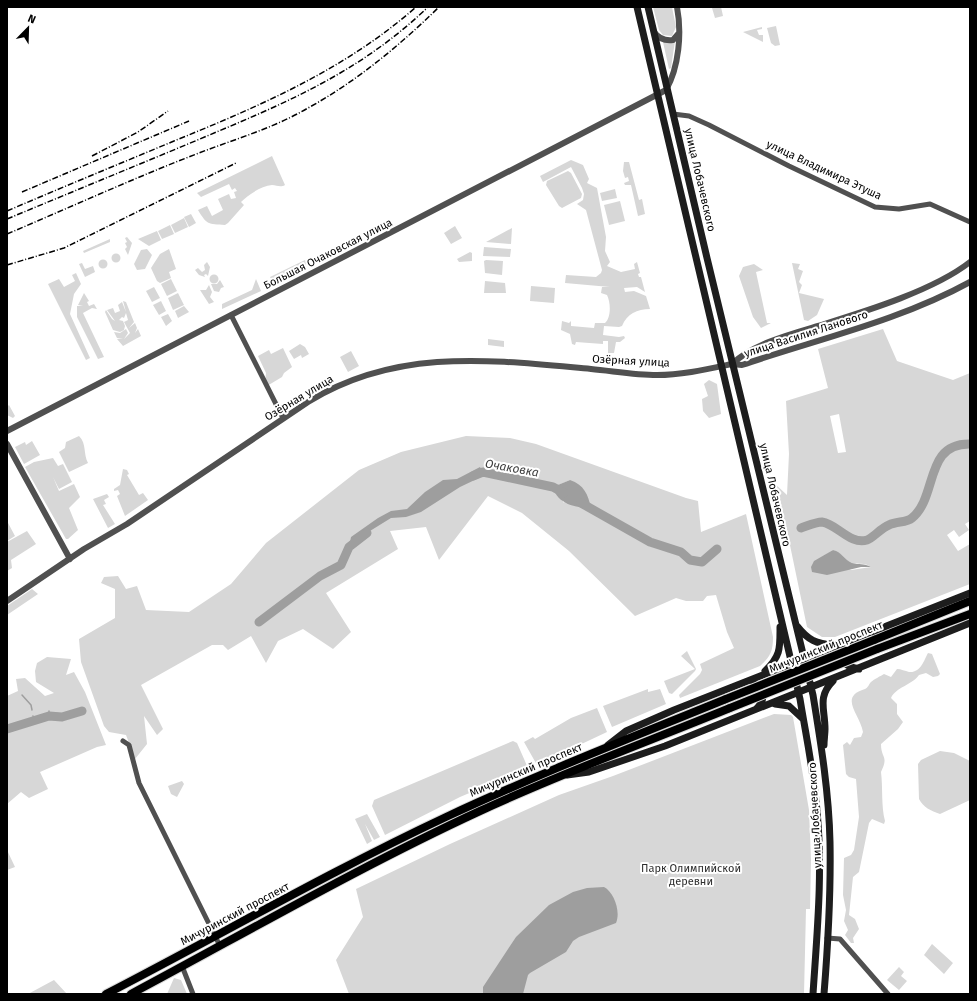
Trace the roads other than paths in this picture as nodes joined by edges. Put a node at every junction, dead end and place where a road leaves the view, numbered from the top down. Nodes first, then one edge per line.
1 (636, 7) edge
2 (648, 7) edge
3 (677, 7) edge
4 (654, 32) junction
5 (679, 33) junction
6 (666, 90) junction
7 (658, 94) junction
8 (673, 114) junction
9 (970, 222) edge
10 (970, 262) edge
11 (970, 282) edge
12 (231, 315) junction
13 (732, 364) junction
14 (721, 367) junction
15 (284, 418) junction
16 (7, 431) edge
17 (7, 444) edge
18 (70, 559) junction
19 (970, 593) edge
20 (7, 601) edge
21 (970, 601) edge
22 (970, 614) edge
23 (780, 616) junction
24 (795, 623) junction
25 (970, 625) edge
26 (849, 639) junction
27 (836, 645) junction
28 (804, 658) junction
29 (791, 662) junction
30 (859, 669) junction
31 (762, 674) junction
32 (835, 679) junction
33 (743, 682) junction
34 (811, 687) junction
35 (798, 692) junction
36 (765, 706) junction
37 (754, 710) junction
38 (803, 719) junction
39 (123, 741) dead end
40 (601, 750) junction
41 (823, 753) junction
42 (563, 776) junction
43 (215, 937) junction
44 (827, 938) junction
45 (220, 946) junction
46 (182, 966) junction
47 (106, 994) edge
48 (131, 994) edge
49 (193, 994) edge
50 (813, 994) edge
51 (824, 994) edge
52 (888, 994) edge

1 - 7 main road, улица Лобачевского
2 - 4 main road, улица Лобачевского
3 - 5 street
4 - 5 street
4 - 6 main road, улица Лобачевского
5 - 6 street
6 - 7 street, Большая Очаковская улица
6 - 8 main road, улица Лобачевского
7 - 12 street, Большая Очаковская улица
7 - 14 main road, улица Лобачевского
8 - 9 street, улица Владимира Этуша
8 - 13 main road, улица Лобачевского
10 - 13 street, улица Василия Ланового
11 - 13 street, улица Василия Ланового
12 - 15 street
12 - 16 street, Большая Очаковская улица
13 - 14 street, Озёрная улица
13 - 24 main road, улица Лобачевского
14 - 15 street, Озёрная улица
14 - 23 main road, улица Лобачевского
15 - 18 street, Озёрная улица
17 - 18 street
18 - 20 street, Озёрная улица
19 - 26 main road
21 - 40 main road, Мичуринский проспект, bridge
22 - 42 main road, Мичуринский проспект, bridge
23 - 29 main road, улица Лобачевского
23 - 31 main road
24 - 27 main road
24 - 28 main road, улица Лобачевского
25 - 30 main road
26 - 27 main road
26 - 30 main road
27 - 28 main road
28 - 29 main road
28 - 34 main road, улица Лобачевского
29 - 31 main road
29 - 35 main road, улица Лобачевского
30 - 32 main road
31 - 33 main road
32 - 34 main road
32 - 41 main road
33 - 37 main road
33 - 40 main road
34 - 35 main road
34 - 41 main road, улица Лобачевского
35 - 36 main road
35 - 38 main road, улица Лобачевского
36 - 37 main road
36 - 38 main road
37 - 42 main road
38 - 50 main road, улица Лобачевского
39 - 43 street
40 - 43 main road, Мичуринский проспект
41 - 44 main road, улица Лобачевского
42 - 45 main road, Мичуринский проспект
43 - 45 street
43 - 47 main road, Мичуринский проспект
44 - 51 main road, улица Лобачевского
44 - 52 street
45 - 46 main road, Мичуринский проспект
46 - 48 main road, Мичуринский проспект
46 - 49 street

